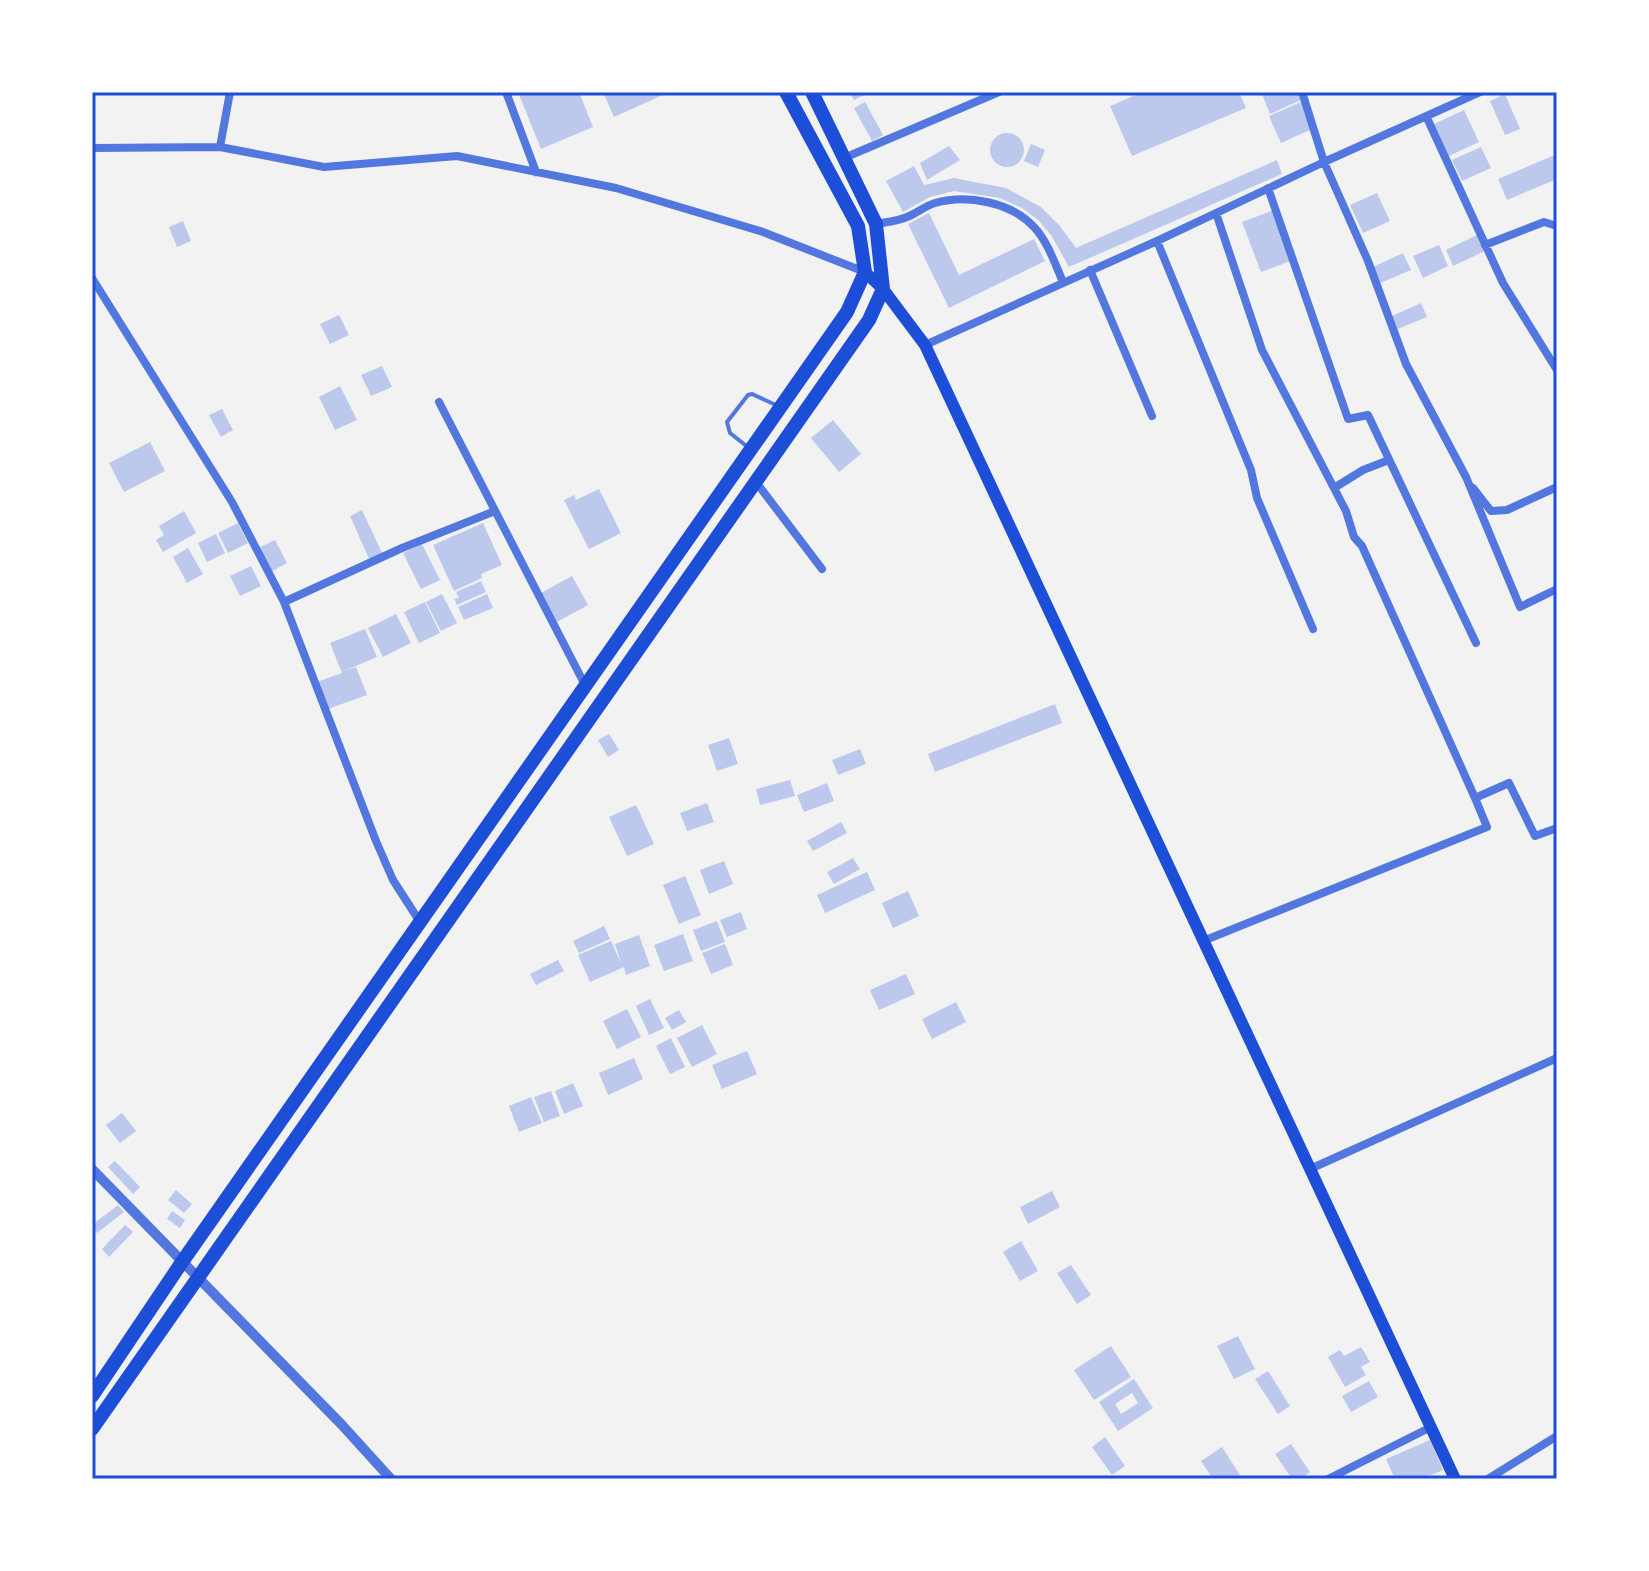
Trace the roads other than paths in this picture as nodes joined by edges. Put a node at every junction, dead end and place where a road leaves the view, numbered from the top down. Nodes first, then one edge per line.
1 (230, 92) edge
2 (506, 92) edge
3 (786, 92) edge
4 (812, 92) edge
5 (999, 92) edge
6 (1302, 92) edge
7 (1480, 92) edge
8 (1427, 118) junction
9 (220, 147) junction
10 (92, 148) edge
11 (844, 158) junction
12 (1324, 162) junction
13 (536, 172) junction
14 (1268, 188) junction
15 (1216, 213) junction
16 (876, 224) junction
17 (1557, 226) edge
18 (1157, 241) junction
19 (1485, 245) junction
20 (1090, 270) junction
21 (865, 272) junction
22 (92, 278) edge
23 (1063, 282) junction
24 (883, 289) junction
25 (925, 345) junction
26 (1557, 370) edge
27 (439, 402) dead end
28 (781, 407) junction
29 (1152, 416) dead end
30 (751, 450) junction
31 (1389, 460) junction
32 (1466, 477) junction
33 (756, 482) junction
34 (1557, 487) edge
35 (1334, 488) junction
36 (495, 511) junction
37 (822, 569) dead end
38 (1557, 589) edge
39 (284, 602) junction
40 (1313, 629) dead end
41 (1476, 643) dead end
42 (586, 687) junction
43 (1475, 798) junction
44 (1557, 828) edge
45 (420, 922) junction
46 (1203, 941) junction
47 (1557, 1058) edge
48 (92, 1169) edge
49 (1310, 1169) junction
50 (182, 1262) junction
51 (197, 1278) junction
52 (92, 1396) edge
53 (1431, 1427) junction
54 (92, 1429) edge
55 (1557, 1436) edge
56 (391, 1479) edge
57 (1328, 1479) edge
58 (1455, 1479) edge
59 (1488, 1479) edge

1 - 9 street
2 - 13 street
3 - 21 main road
4 - 11 main road
5 - 11 street
6 - 12 street
7 - 8 street
8 - 12 street
8 - 19 street
9 - 10 street
9 - 13 street
11 - 16 main road
12 - 14 street
12 - 32 street
13 - 21 street
14 - 15 street
14 - 31 street
15 - 18 street
15 - 35 street
16 - 23 street
16 - 24 main road
17 - 19 street
18 - 20 street
18 - 40 street
19 - 26 street
20 - 23 street
20 - 29 street
21 - 24 main road
21 - 28 main road
22 - 39 street
23 - 25 street
24 - 25 main road
24 - 33 main road
25 - 46 main road
27 - 36 street
28 - 30 main road
28 - 30 lane
30 - 42 main road
31 - 35 street
31 - 41 street
32 - 34 street
32 - 38 street
33 - 37 street
33 - 51 main road
35 - 43 street
36 - 39 street
36 - 42 street
39 - 45 street
42 - 45 main road
43 - 44 street
43 - 46 street
45 - 50 main road
46 - 49 main road
47 - 49 street
48 - 50 street
49 - 53 main road
50 - 51 street
50 - 52 main road
51 - 54 main road
51 - 56 street
53 - 57 street
53 - 58 main road
55 - 59 street

